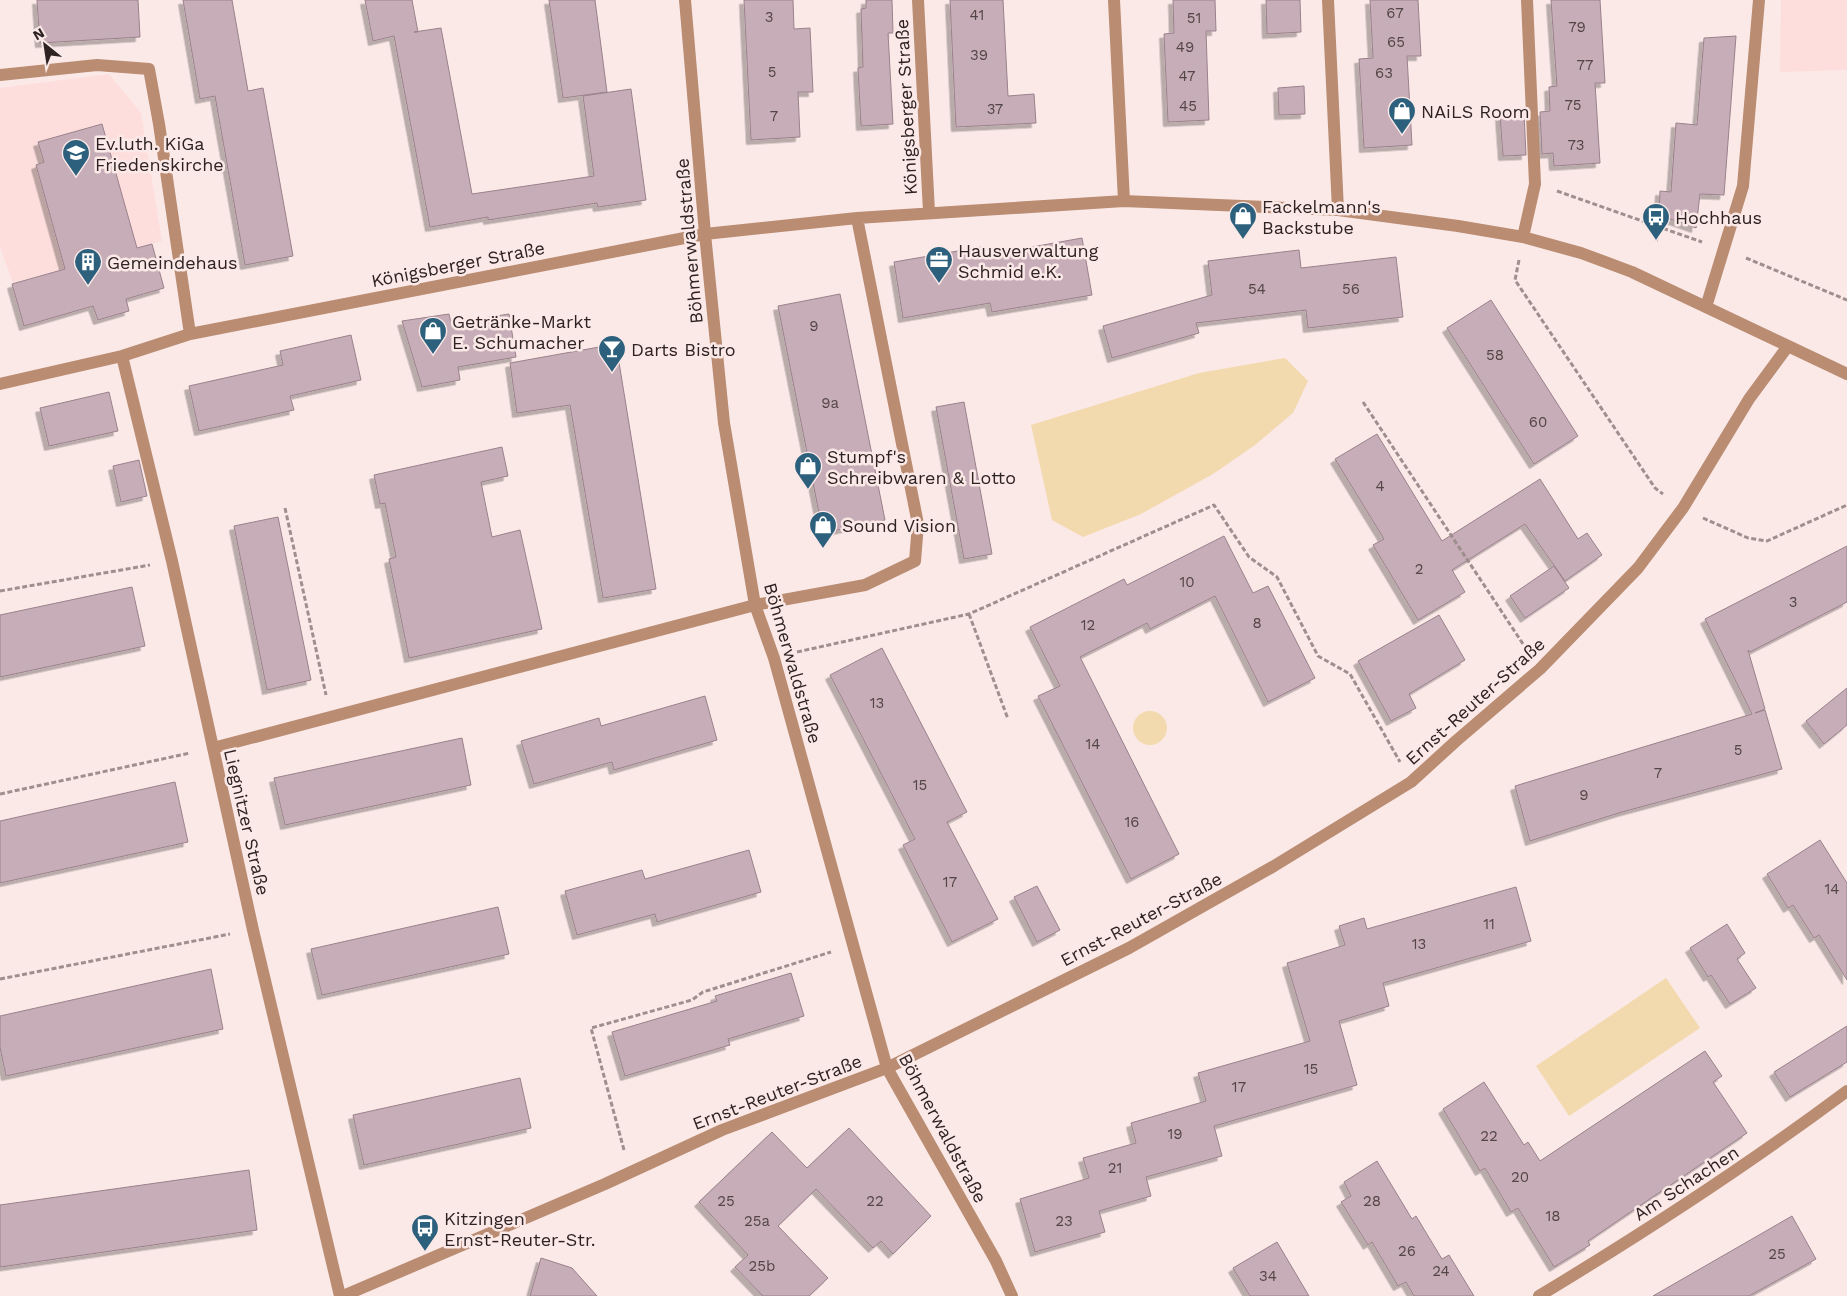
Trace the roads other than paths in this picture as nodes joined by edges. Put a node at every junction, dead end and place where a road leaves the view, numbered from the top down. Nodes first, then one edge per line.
1 (685, 0) edge
2 (918, 0) edge
3 (1114, 0) edge
4 (1328, 0) edge
5 (1527, 0) edge
6 (1759, 0) edge
7 (0, 75) edge
8 (1124, 201) junction
9 (1338, 210) junction
10 (929, 212) junction
11 (857, 218) junction
12 (705, 234) junction
13 (1523, 237) junction
14 (1706, 307) junction
15 (190, 334) junction
16 (1788, 346) junction
17 (122, 356) junction
18 (1847, 374) edge
19 (0, 384) edge
20 (755, 605) junction
21 (213, 748) junction
22 (887, 1068) junction
23 (1847, 1091) edge
24 (342, 1296) edge
25 (1012, 1296) edge
26 (1539, 1296) edge

1 - 12 street, Böhmerwaldstraße
2 - 10 street, Königsberger Straße
3 - 8 street
4 - 9 street
5 - 13 street
6 - 14 street
7 - 15 street
8 - 9 street, Königsberger Straße
8 - 10 street, Königsberger Straße
9 - 13 street, Königsberger Straße
10 - 11 street, Königsberger Straße
11 - 12 street, Königsberger Straße
11 - 20 street
12 - 15 street, Königsberger Straße
12 - 20 street, Böhmerwaldstraße
13 - 14 street, Königsberger Straße
14 - 16 street, Königsberger Straße
15 - 17 street, Königsberger Straße
16 - 18 street, Königsberger Straße
16 - 22 street, Ernst-Reuter-Straße
17 - 19 street, Königsberger Straße
17 - 21 street, Liegnitzer Straße
20 - 21 street
20 - 22 street, Böhmerwaldstraße
21 - 24 street, Liegnitzer Straße
22 - 24 street, Ernst-Reuter-Straße
22 - 25 street, Böhmerwaldstraße
23 - 26 street, Am Schachen

